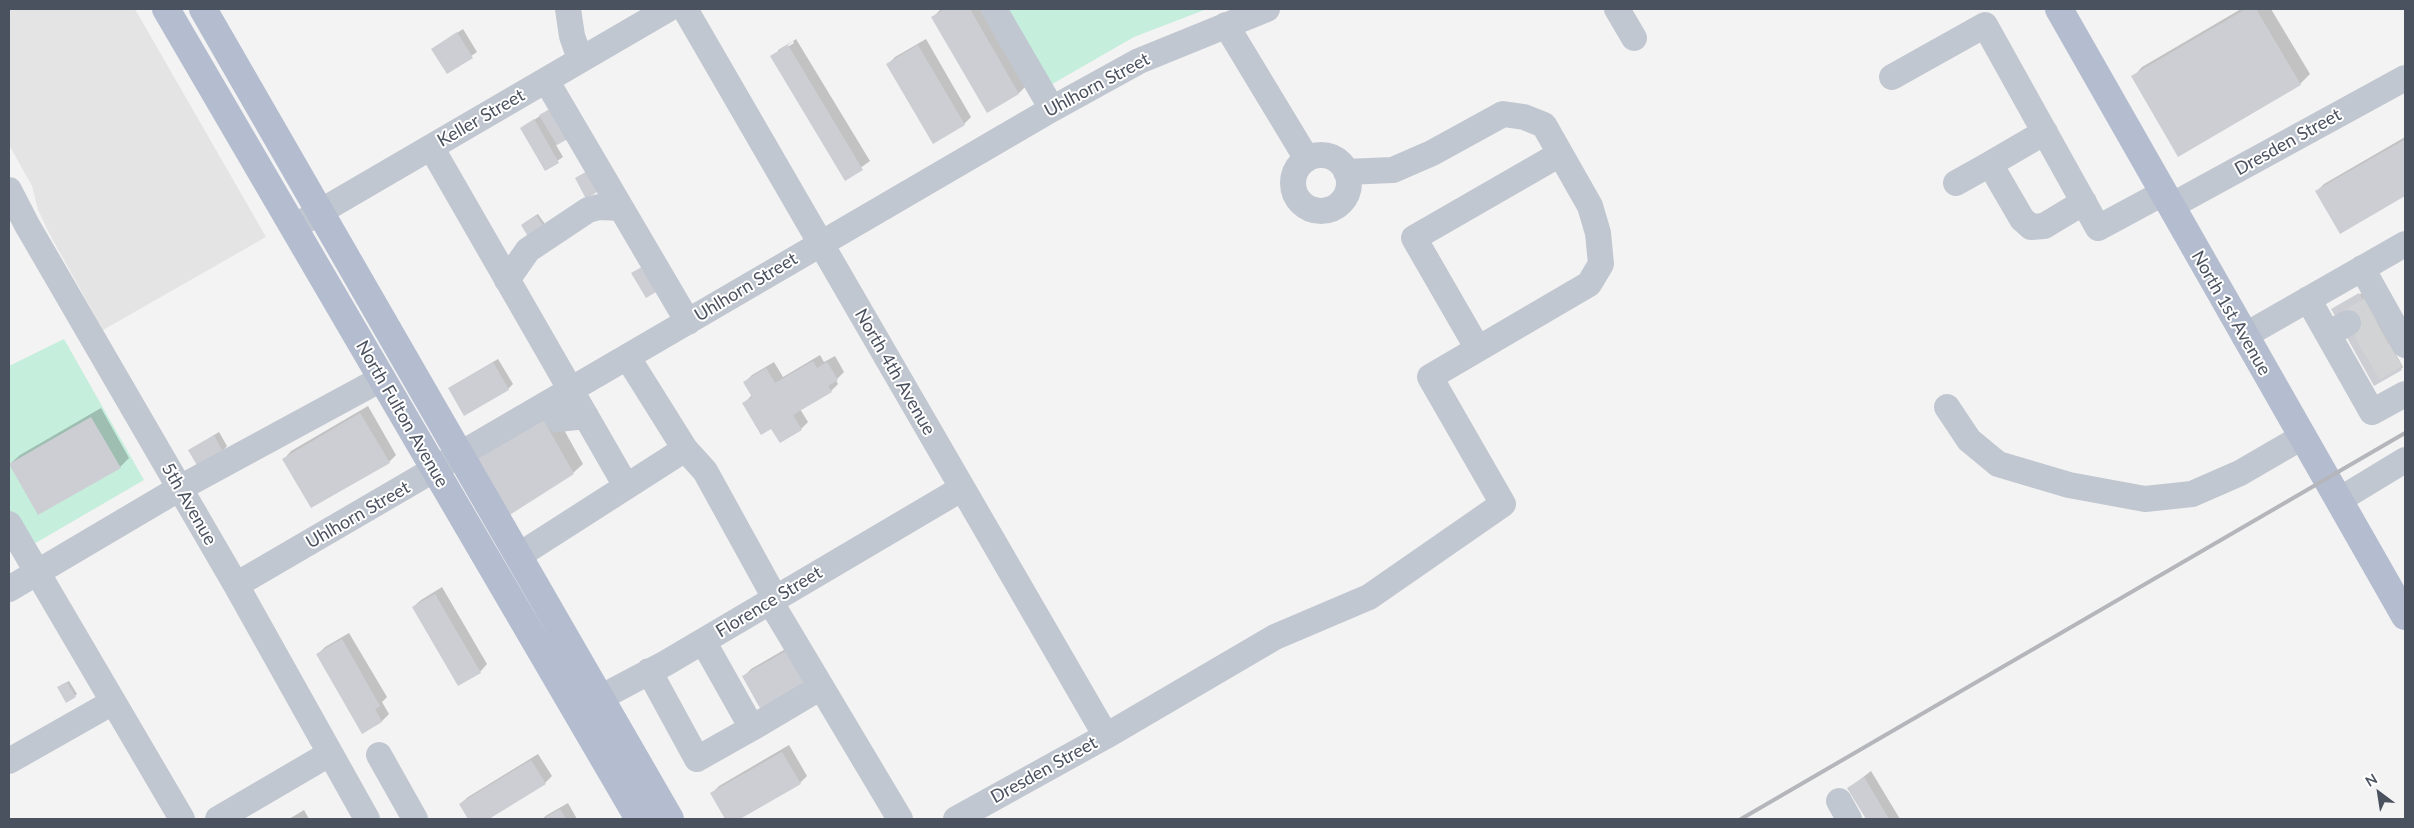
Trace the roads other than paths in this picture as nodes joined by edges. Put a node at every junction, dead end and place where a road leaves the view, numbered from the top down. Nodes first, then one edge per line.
1 (166, 9) edge
2 (202, 9) edge
3 (568, 9) edge
4 (668, 9) edge
5 (685, 9) edge
6 (994, 9) edge
7 (1267, 9) edge
8 (1617, 9) edge
9 (2058, 9) edge
10 (1226, 25) junction
11 (1634, 38) dead end
12 (580, 59) junction
13 (1892, 77) dead end
14 (2405, 78) edge
15 (546, 80) junction
16 (1052, 109) junction
17 (2045, 132) junction
18 (431, 147) junction
19 (1560, 154) junction
20 (1307, 159) junction
21 (1990, 164) junction
22 (1346, 172) junction
23 (1956, 183) dead end
24 (9, 190) edge
25 (2167, 200) junction
26 (2084, 202) junction
27 (621, 208) junction
28 (320, 211) junction
29 (294, 227) junction
30 (18, 230) edge
31 (821, 243) junction
32 (2405, 244) edge
33 (2362, 268) junction
34 (507, 280) junction
35 (2308, 299) junction
36 (688, 322) junction
37 (2244, 336) junction
38 (2399, 341) edge
39 (1478, 349) junction
40 (628, 358) junction
41 (381, 379) junction
42 (571, 390) junction
43 (2405, 394) edge
44 (548, 403) junction
45 (1947, 407) dead end
46 (586, 416) junction
47 (2302, 436) junction
48 (685, 449) junction
49 (458, 456) junction
50 (2405, 460) edge
51 (435, 471) junction
52 (626, 486) junction
53 (180, 488) junction
54 (961, 489) junction
55 (2339, 500) junction
56 (9, 524) edge
57 (518, 556) junction
58 (38, 572) junction
59 (236, 585) junction
60 (9, 589) edge
61 (773, 600) junction
62 (2405, 616) edge
63 (703, 641) junction
64 (649, 672) junction
65 (821, 687) junction
66 (114, 702) junction
67 (587, 705) junction
68 (752, 728) junction
69 (1106, 736) junction
70 (329, 754) junction
71 (379, 755) dead end
72 (9, 761) edge
73 (182, 819) edge
74 (218, 819) edge
75 (367, 819) edge
76 (415, 819) edge
77 (639, 819) edge
78 (670, 819) edge
79 (900, 819) edge
80 (956, 819) edge

1 - 29 main road, North Fulton Avenue
2 - 28 main road, North Fulton Avenue
3 - 12 street
4 - 12 street, Keller Street
5 - 31 street, North 4th Avenue
6 - 16 street
7 - 10 street, Uhlhorn Street
8 - 11 street
9 - 25 main road, North 1st Avenue
10 - 16 street, Uhlhorn Street
10 - 20 street
12 - 15 street, Keller Street
13 - 17 street
14 - 25 street, Dresden Street
15 - 18 street, Keller Street
15 - 27 street
16 - 31 street, Uhlhorn Street
17 - 21 street
17 - 26 street
18 - 28 street, Keller Street
18 - 34 street
19 - 22 street
19 - 39 street
19 - 39 street
20 - 22 street
20 - 22 street
21 - 23 street
21 - 26 street
24 - 30 street, 5th Avenue
25 - 26 street, Dresden Street
25 - 37 main road, North 1st Avenue
27 - 34 street
27 - 36 street
28 - 29 street, Keller Street
28 - 49 main road, North Fulton Avenue
29 - 41 main road, North Fulton Avenue
30 - 53 street, 5th Avenue
31 - 36 street, Uhlhorn Street
31 - 54 street, North 4th Avenue
32 - 33 street
33 - 35 street
33 - 38 street
34 - 42 street
35 - 37 street
35 - 43 street
36 - 40 street, Uhlhorn Street
37 - 47 main road, North 1st Avenue
39 - 69 street, Dresden Street
40 - 42 street, Uhlhorn Street
40 - 48 street
41 - 51 main road, North Fulton Avenue
41 - 53 street
42 - 44 street, Uhlhorn Street
42 - 46 street
44 - 46 street
44 - 49 street, Uhlhorn Street
45 - 47 street
46 - 52 street
47 - 55 main road, North 1st Avenue
48 - 52 street
48 - 61 street
49 - 51 street, Uhlhorn Street
49 - 57 main road, North Fulton Avenue
50 - 55 street
51 - 59 street, Uhlhorn Street
51 - 67 main road, North Fulton Avenue
52 - 57 street
53 - 58 street
53 - 59 street, 5th Avenue
54 - 61 street, Florence Street
54 - 69 street, North 4th Avenue
55 - 62 main road, North 1st Avenue
56 - 58 street
57 - 67 main road, North Fulton Avenue
58 - 60 street
58 - 66 street
59 - 70 street, 5th Avenue
61 - 63 street, Florence Street
61 - 65 street
63 - 64 street, Florence Street
63 - 68 street
64 - 67 street, Florence Street
64 - 68 street
65 - 68 street
65 - 79 street
66 - 72 street
66 - 73 street
67 - 77 main road, North Fulton Avenue
67 - 78 main road, North Fulton Avenue
69 - 80 street, Dresden Street
70 - 74 street
70 - 75 street, 5th Avenue
71 - 76 street

